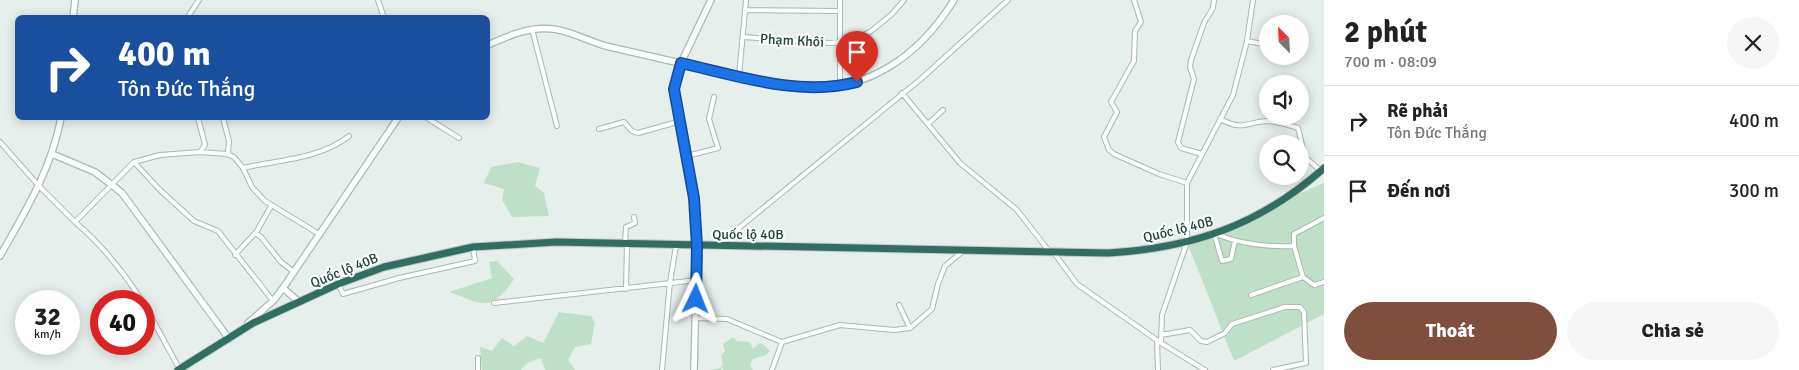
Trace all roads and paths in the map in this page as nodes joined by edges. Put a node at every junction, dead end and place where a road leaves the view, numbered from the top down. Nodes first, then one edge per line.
1 (75, 0) edge
2 (197, 0) edge
3 (378, 0) edge
4 (711, 0) edge
5 (746, 0) edge
6 (840, 0) edge
7 (904, 0) edge
8 (954, 0) edge
9 (1008, 0) edge
10 (1134, 0) edge
11 (1214, 0) edge
12 (1253, 0) edge
13 (746, 10) junction
14 (840, 11) junction
15 (73, 15) edge
16 (189, 15) edge
17 (383, 15) edge
18 (532, 29) junction
19 (744, 37) junction
20 (1247, 41) junction
21 (840, 42) junction
22 (1259, 43) edge
23 (490, 44) edge
24 (681, 63) junction
25 (739, 76) junction
26 (840, 85) junction
27 (902, 94) junction
28 (714, 97) dead end
29 (943, 110) dead end
30 (60, 120) edge
31 (198, 120) edge
32 (224, 120) edge
33 (397, 120) edge
34 (430, 120) edge
35 (1220, 120) junction
36 (681, 121) junction
37 (928, 124) junction
38 (558, 126) dead end
39 (598, 129) dead end
40 (349, 136) dead end
41 (459, 138) dead end
42 (0, 142) edge
43 (200, 152) junction
44 (52, 154) junction
45 (228, 154) junction
46 (1202, 154) junction
47 (687, 156) junction
48 (134, 162) junction
49 (243, 168) junction
50 (1323, 169) edge
51 (1186, 183) junction
52 (111, 184) junction
53 (40, 187) junction
54 (271, 206) junction
55 (634, 217) dead end
56 (1324, 218) edge
57 (75, 222) junction
58 (255, 233) junction
59 (1214, 233) junction
60 (319, 234) junction
61 (1235, 241) junction
62 (1187, 242) junction
63 (626, 244) junction
64 (676, 246) junction
65 (697, 246) junction
66 (716, 246) junction
67 (1294, 246) junction
68 (474, 247) junction
69 (964, 250) junction
70 (1051, 251) junction
71 (235, 255) junction
72 (0, 256) edge
73 (294, 272) junction
74 (1303, 277) junction
75 (697, 280) junction
76 (670, 282) junction
77 (1324, 282) edge
78 (338, 284) junction
79 (283, 288) junction
80 (626, 289) junction
81 (134, 290) edge
82 (1251, 295) dead end
83 (273, 301) junction
84 (299, 302) junction
85 (494, 303) dead end
86 (899, 305) dead end
87 (695, 318) junction
88 (155, 325) edge
89 (910, 328) junction
90 (1161, 335) junction
91 (229, 338) junction
92 (782, 342) junction
93 (1159, 342) junction
94 (478, 358) dead end
95 (179, 370) edge
96 (478, 370) edge
97 (662, 370) edge
98 (694, 370) edge
99 (772, 370) edge
100 (1158, 370) edge
101 (1205, 370) edge
102 (1273, 370) edge

1 - 15 main road
2 - 16 street
3 - 17 street
4 - 24 main road
5 - 13 street
6 - 14 street
7 - 21 street, Phạm Khôi
8 - 26 main road
9 - 27 street
10 - 51 street
11 - 46 street
12 - 20 street
13 - 14 street
13 - 19 street
14 - 21 street
18 - 23 main road
18 - 24 main road
18 - 38 street
19 - 21 street, Phạm Khôi
19 - 25 street
20 - 22 street
20 - 35 street
21 - 26 street
24 - 25 main road
24 - 36 main road
25 - 26 main road
27 - 37 street
27 - 66 street
28 - 47 street
29 - 37 street
30 - 44 main road
31 - 43 street
32 - 45 street
33 - 60 main road
34 - 41 street
35 - 46 street
35 - 50 street
36 - 39 street
36 - 47 main road
37 - 70 street
40 - 49 street
42 - 53 street
43 - 45 street
43 - 48 street
44 - 52 main road
44 - 53 main road
45 - 49 street
46 - 51 street
47 - 65 main road
48 - 52 street
48 - 71 street
49 - 54 street
50 - 59 highway, Quốc lộ 40B
51 - 62 street
52 - 57 street
52 - 91 main road
53 - 57 street
53 - 72 main road
54 - 58 street
54 - 60 street
55 - 63 street
56 - 67 street
57 - 81 street
58 - 71 street
58 - 73 street
59 - 61 street
59 - 61 street
59 - 62 highway, Quốc lộ 40B
60 - 73 main road
61 - 67 street
62 - 70 highway, Quốc lộ 40B
62 - 90 street
63 - 64 highway, Quốc lộ 40B
63 - 68 highway, Quốc lộ 40B
63 - 80 street
64 - 65 highway, Quốc lộ 40B
64 - 76 street
65 - 66 highway, Quốc lộ 40B
65 - 75 main road
66 - 69 highway, Quốc lộ 40B
67 - 74 street
68 - 78 highway, Quốc lộ 40B
68 - 78 street
69 - 70 highway, Quốc lộ 40B
69 - 89 street
70 - 93 street
71 - 83 street
73 - 79 main road
74 - 77 street
74 - 82 street
75 - 76 street
75 - 87 main road
76 - 80 street
76 - 97 street
78 - 84 highway, Quốc lộ 40B
79 - 83 main road
79 - 84 main road
80 - 85 street
83 - 91 main road
84 - 91 highway, Quốc lộ 40B
86 - 89 street
87 - 92 street
87 - 98 main road
88 - 95 street
89 - 92 street
90 - 93 street
90 - 102 street
91 - 95 highway, Quốc lộ 40B
92 - 99 street
93 - 100 street
93 - 101 street
94 - 96 street

